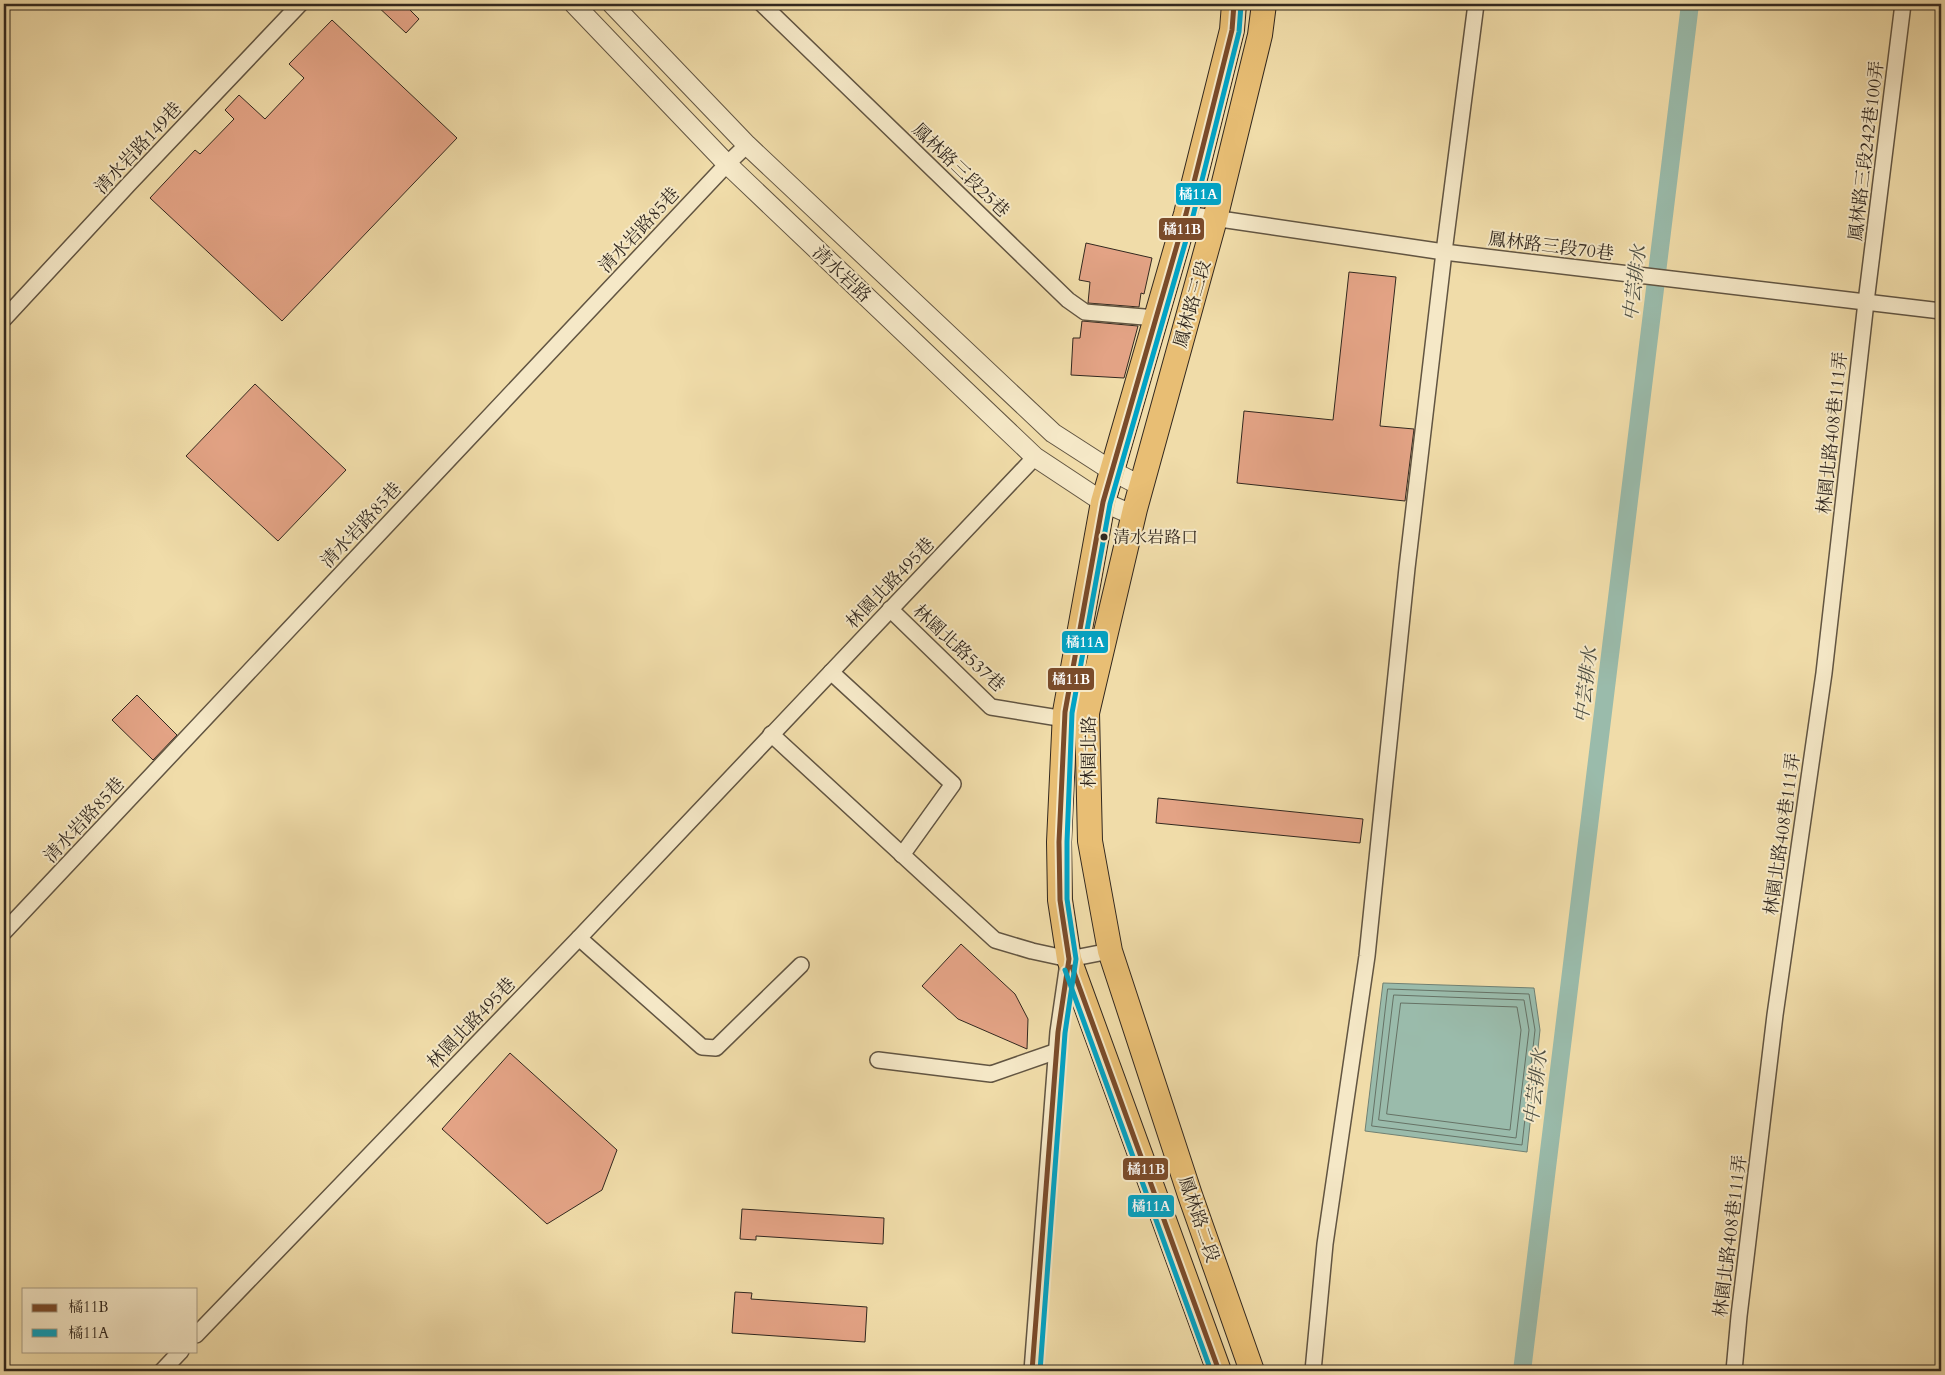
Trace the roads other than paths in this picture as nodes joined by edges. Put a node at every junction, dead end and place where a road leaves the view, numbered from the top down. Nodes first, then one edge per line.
1 (300, 4) edge
2 (574, 4) edge
3 (612, 4) edge
4 (762, 4) edge
5 (1234, 4) edge
6 (1264, 4) edge
7 (1476, 4) edge
8 (1903, 4) edge
9 (748, 146) junction
10 (727, 164) junction
11 (1186, 214) junction
12 (1216, 219) junction
13 (1444, 252) junction
14 (1866, 302) junction
15 (1941, 311) edge
16 (1156, 318) junction
17 (4, 319) edge
18 (1035, 457) junction
19 (1112, 472) junction
20 (1141, 486) junction
21 (1103, 502) junction
22 (1133, 515) junction
23 (890, 609) junction
24 (830, 672) junction
25 (1065, 719) junction
26 (771, 734) junction
27 (902, 855) junction
28 (4, 932) edge
29 (578, 938) junction
30 (1110, 951) junction
31 (1069, 960) junction
32 (801, 965) dead end
33 (1057, 1051) junction
34 (878, 1060) dead end
35 (198, 1333) edge
36 (180, 1352) edge
37 (162, 1371) edge
38 (1032, 1371) edge
39 (1219, 1371) edge
40 (1252, 1371) edge
41 (1313, 1371) edge
42 (1734, 1371) edge

1 - 17 street, 清水岩路149巷
2 - 10 street, 清水岩路
3 - 9 street, 清水岩路
4 - 16 street, 鳳林路三段25巷
5 - 11 main road, 鳳林路三段
6 - 12 main road, 鳳林路三段
7 - 13 street
8 - 14 street, 鳳林路三段242巷100弄
9 - 10 street, 清水岩路85巷
9 - 19 street, 清水岩路
10 - 18 street, 清水岩路
10 - 28 street, 清水岩路85巷
11 - 12 street, 鳳林路三段70巷
11 - 16 main road, 鳳林路三段
12 - 13 street, 鳳林路三段70巷
12 - 20 main road, 鳳林路三段
13 - 14 street, 鳳林路三段70巷
13 - 41 street
14 - 15 street, 鳳林路三段70巷
14 - 42 street, 林園北路408巷111弄
16 - 19 main road, 鳳林路三段
18 - 21 street, 清水岩路
18 - 23 street, 林園北路495巷
19 - 20 street, 清水岩路
19 - 21 main road, 林園北路
20 - 22 main road, 鳳林路三段
21 - 22 street, 清水岩路
21 - 25 main road, 林園北路
22 - 30 main road, 林園北路
23 - 24 street, 林園北路495巷
23 - 25 street, 林園北路537巷
24 - 26 street, 林園北路495巷
24 - 27 street
25 - 31 main road, 林園北路
26 - 27 street
26 - 29 street, 林園北路495巷
27 - 31 street
29 - 32 street
29 - 35 street, 林園北路495巷
30 - 31 street
30 - 40 main road, 鳳林路二段
31 - 33 street, 林園北路
31 - 39 main road, 鳳林路二段
33 - 34 street
33 - 38 street, 林園北路
36 - 37 street

